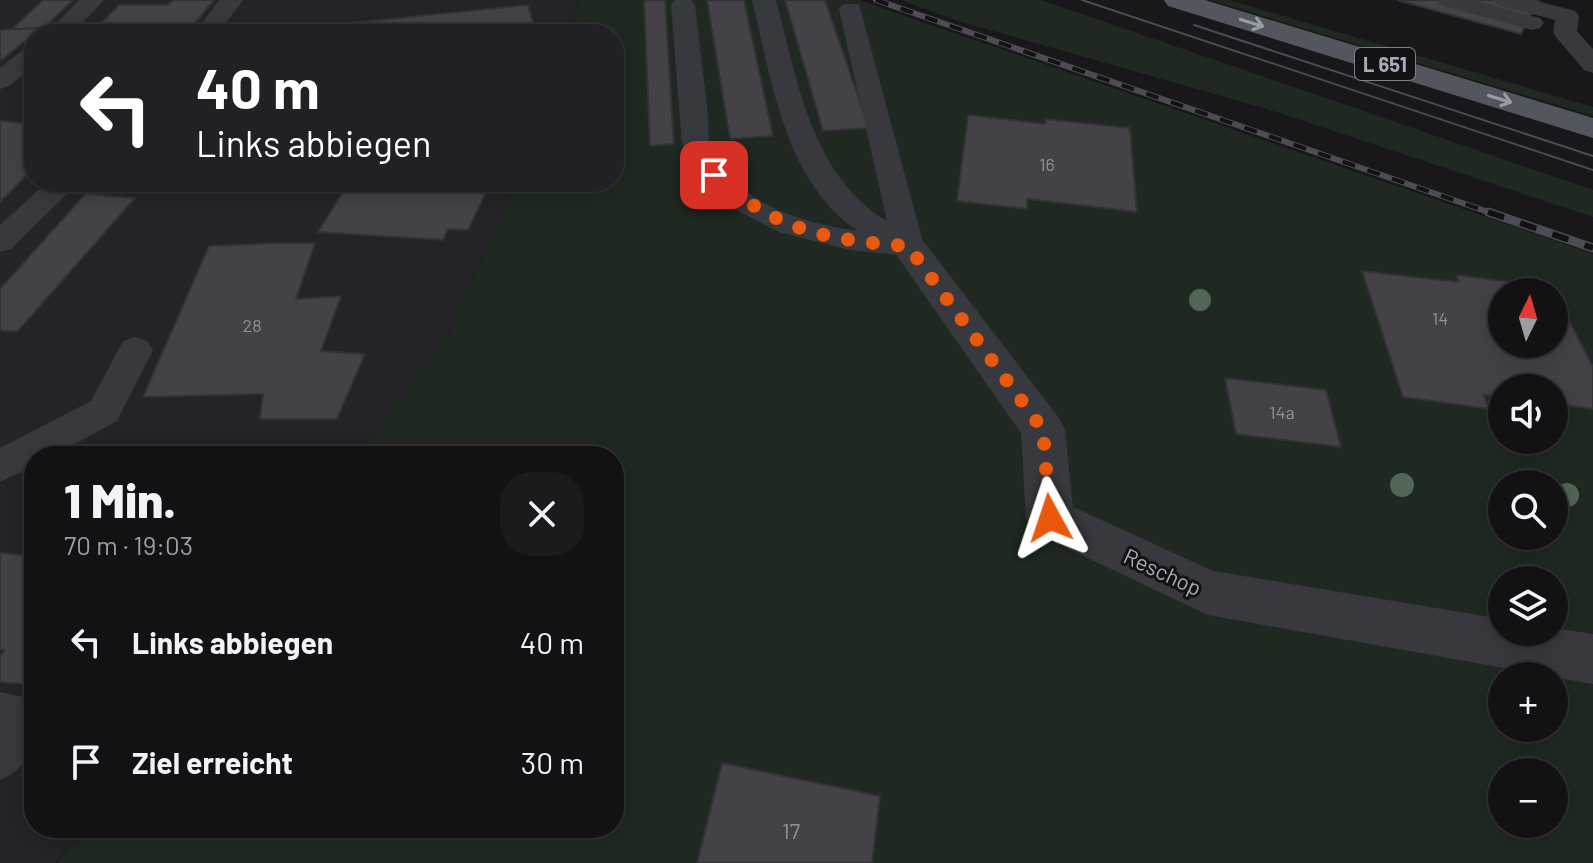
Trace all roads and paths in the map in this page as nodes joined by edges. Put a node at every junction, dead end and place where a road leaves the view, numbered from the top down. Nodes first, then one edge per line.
1 (92, 0) edge
2 (231, 0) edge
3 (764, 0) edge
4 (1177, 0) edge
5 (1261, 0) edge
6 (1448, 0) edge
7 (1506, 0) edge
8 (683, 5) dead end
9 (851, 9) dead end
10 (1565, 16) edge
11 (68, 24) edge
12 (213, 24) edge
13 (1418, 45) dead end
14 (24, 61) edge
15 (1593, 65) edge
16 (0, 81) edge
17 (1593, 128) edge
18 (53, 192) edge
19 (0, 242) edge
20 (908, 246) junction
21 (135, 350) dead end
22 (38, 446) edge
23 (24, 453) edge
24 (0, 466) edge
25 (1593, 659) edge
26 (0, 715) edge
27 (0, 755) edge

1 - 11 lane
2 - 12 lane
3 - 20 lane
4 -> 17 main road, L 651
5 - 13 main road, L 651
6 - 10 lane
7 - 10 lane
8 - 20 lane
9 - 20 lane
10 - 15 lane
14 - 16 lane
18 - 19 lane
20 - 25 street, Reschop
21 - 22 lane
23 - 24 lane
26 - 27 lane

